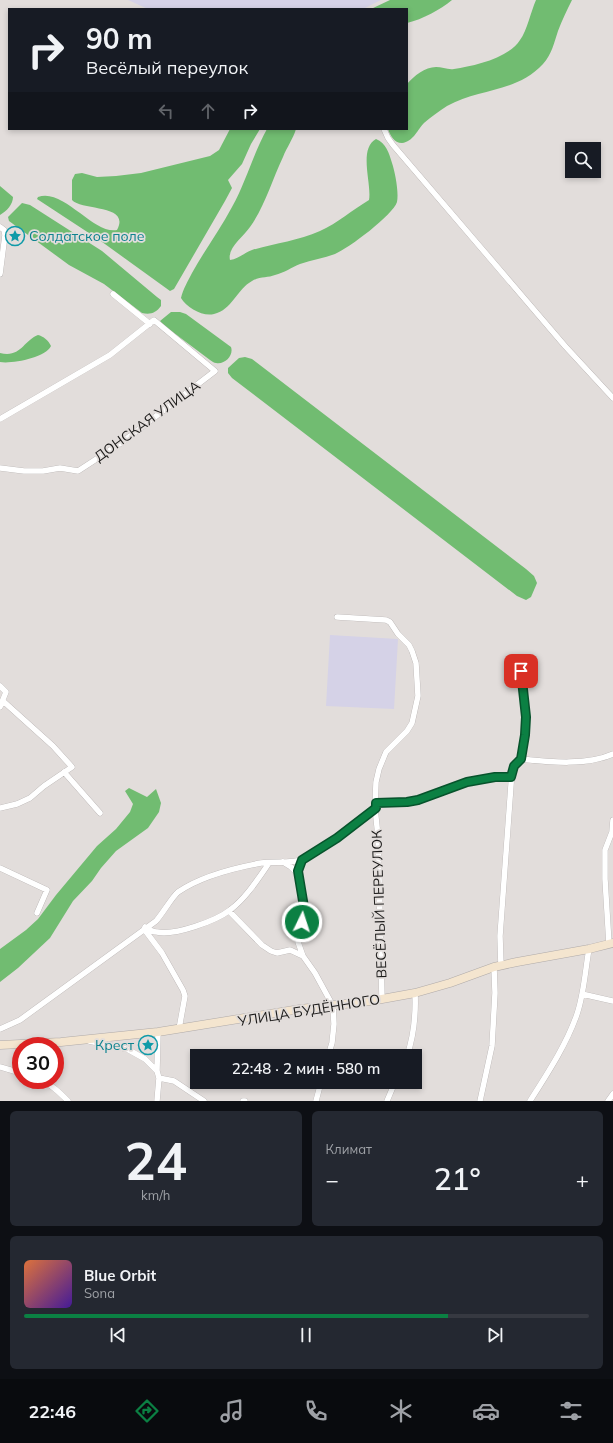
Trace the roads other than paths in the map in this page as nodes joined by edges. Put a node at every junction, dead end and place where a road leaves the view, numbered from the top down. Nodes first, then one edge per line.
1 (384, 130) edge
2 (0, 227) edge
3 (0, 274) edge
4 (113, 294) dead end
5 (152, 322) junction
6 (613, 398) edge
7 (0, 419) edge
8 (0, 468) edge
9 (336, 617) dead end
10 (521, 671) dead end
11 (0, 686) edge
12 (3, 700) junction
13 (0, 707) edge
14 (613, 754) edge
15 (521, 759) junction
16 (64, 772) junction
17 (511, 777) junction
18 (376, 806) junction
19 (0, 808) edge
20 (100, 813) dead end
21 (613, 820) edge
22 (612, 831) edge
23 (302, 860) junction
24 (282, 862) junction
25 (269, 863) junction
26 (0, 868) edge
27 (298, 874) junction
28 (229, 911) junction
29 (37, 912) dead end
30 (145, 928) junction
31 (611, 944) edge
32 (589, 949) junction
33 (303, 956) junction
34 (497, 967) junction
35 (415, 993) junction
36 (582, 994) junction
37 (382, 999) junction
38 (613, 1000) edge
39 (333, 1006) junction
40 (0, 1029) edge
41 (179, 1029) junction
42 (158, 1032) junction
43 (83, 1040) junction
44 (0, 1045) edge
45 (330, 1049) edge
46 (409, 1049) edge
47 (0, 1067) edge
48 (12, 1071) edge
49 (157, 1072) junction
50 (159, 1078) junction
51 (55, 1089) edge
52 (319, 1089) edge
53 (392, 1089) edge
54 (613, 1094) edge
55 (68, 1101) edge
56 (157, 1101) edge
57 (204, 1101) edge
58 (316, 1101) edge
59 (387, 1101) edge
60 (480, 1101) edge
61 (530, 1101) edge
62 (608, 1101) edge

1 - 6 street
2 - 3 street
4 - 5 street
5 - 7 street
5 - 8 street, ДОНСКАЯ УЛИЦА
9 - 18 street, ВЕСЁЛЫЙ ПЕРЕУЛОК
10 - 15 street
11 - 12 street
12 - 13 street
12 - 16 street
14 - 15 street
15 - 17 street
16 - 19 street
16 - 20 street
17 - 18 street
17 - 34 street
18 - 23 street, ВЕСЁЛЫЙ ПЕРЕУЛОК
18 - 37 street, ВЕСЁЛЫЙ ПЕРЕУЛОК
21 - 22 street
22 - 31 street
23 - 24 street, ВЕСЁЛЫЙ ПЕРЕУЛОК
23 - 27 street
24 - 25 street, ВЕСЁЛЫЙ ПЕРЕУЛОК
24 - 27 street
25 - 28 street
25 - 30 street, ВЕСЁЛЫЙ ПЕРЕУЛОК
26 - 29 street
27 - 33 street
28 - 30 street
28 - 33 street
30 - 40 street, ВЕСЁЛЫЙ ПЕРЕУЛОК
30 - 41 street
31 - 32 main road, УЛИЦА БУДЁННОГО
32 - 34 main road, УЛИЦА БУДЁННОГО
32 - 36 street
33 - 39 street
34 - 35 main road, УЛИЦА БУДЁННОГО
34 - 60 street
35 - 37 main road, УЛИЦА БУДЁННОГО
35 - 46 street
36 - 38 street
36 - 61 street
37 - 39 main road, УЛИЦА БУДЁННОГО
39 - 41 main road, УЛИЦА БУДЁННОГО
39 - 45 street
41 - 42 main road, УЛИЦА БУДЁННОГО
42 - 43 main road, УЛИЦА БУДЁННОГО
42 - 49 street
43 - 44 main road, УЛИЦА БУДЁННОГО
43 - 49 street
47 - 48 street
49 - 50 street
50 - 56 street
50 - 57 street
51 - 55 street
52 - 58 street
53 - 59 street
54 - 62 street

